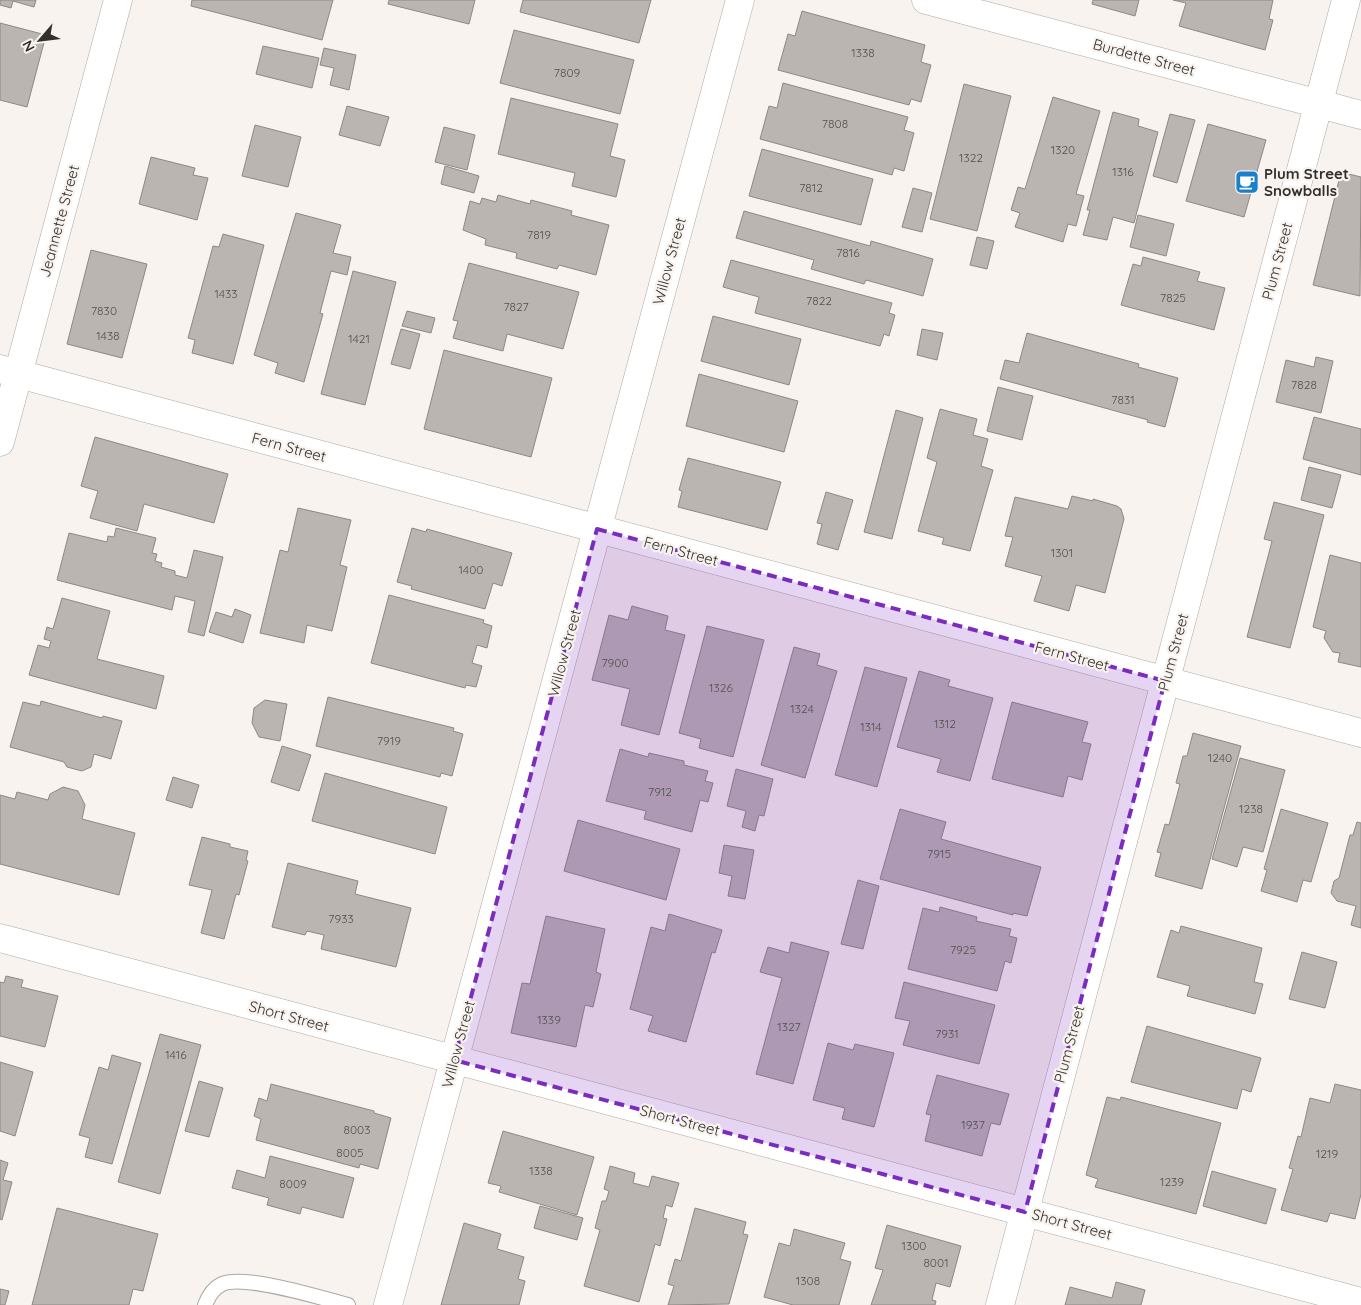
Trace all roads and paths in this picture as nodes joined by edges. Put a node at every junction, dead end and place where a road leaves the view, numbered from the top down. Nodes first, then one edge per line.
1 (118, 0) edge
2 (740, 0) edge
3 (926, 0) edge
4 (1346, 0) edge
5 (1319, 104) junction
6 (1361, 115) edge
7 (9, 372) edge
8 (0, 442) edge
9 (597, 529) junction
10 (1165, 681) junction
11 (1361, 733) edge
12 (0, 938) edge
13 (454, 1060) junction
14 (1025, 1212) junction
15 (1361, 1302) edge
16 (204, 1305) edge
17 (348, 1305) edge
18 (388, 1305) edge
19 (1000, 1305) edge

1 - 7 street, Jeannette Street
2 - 9 street, Willow Street
3 - 5 street, Burdette Street
4 - 5 street, Plum Street
5 - 6 street, Burdette Street
5 - 10 street, Plum Street
7 - 8 street, Jeannette Street
7 - 9 street, Fern Street
9 - 10 street, Fern Street
9 - 13 street, Willow Street
10 - 11 street, Fern Street
10 - 14 street, Plum Street
12 - 13 street, Short Street
13 - 14 street, Short Street
13 - 18 street, Willow Street
14 - 15 street, Short Street
14 - 19 street, Plum Street
16 - 17 lane

